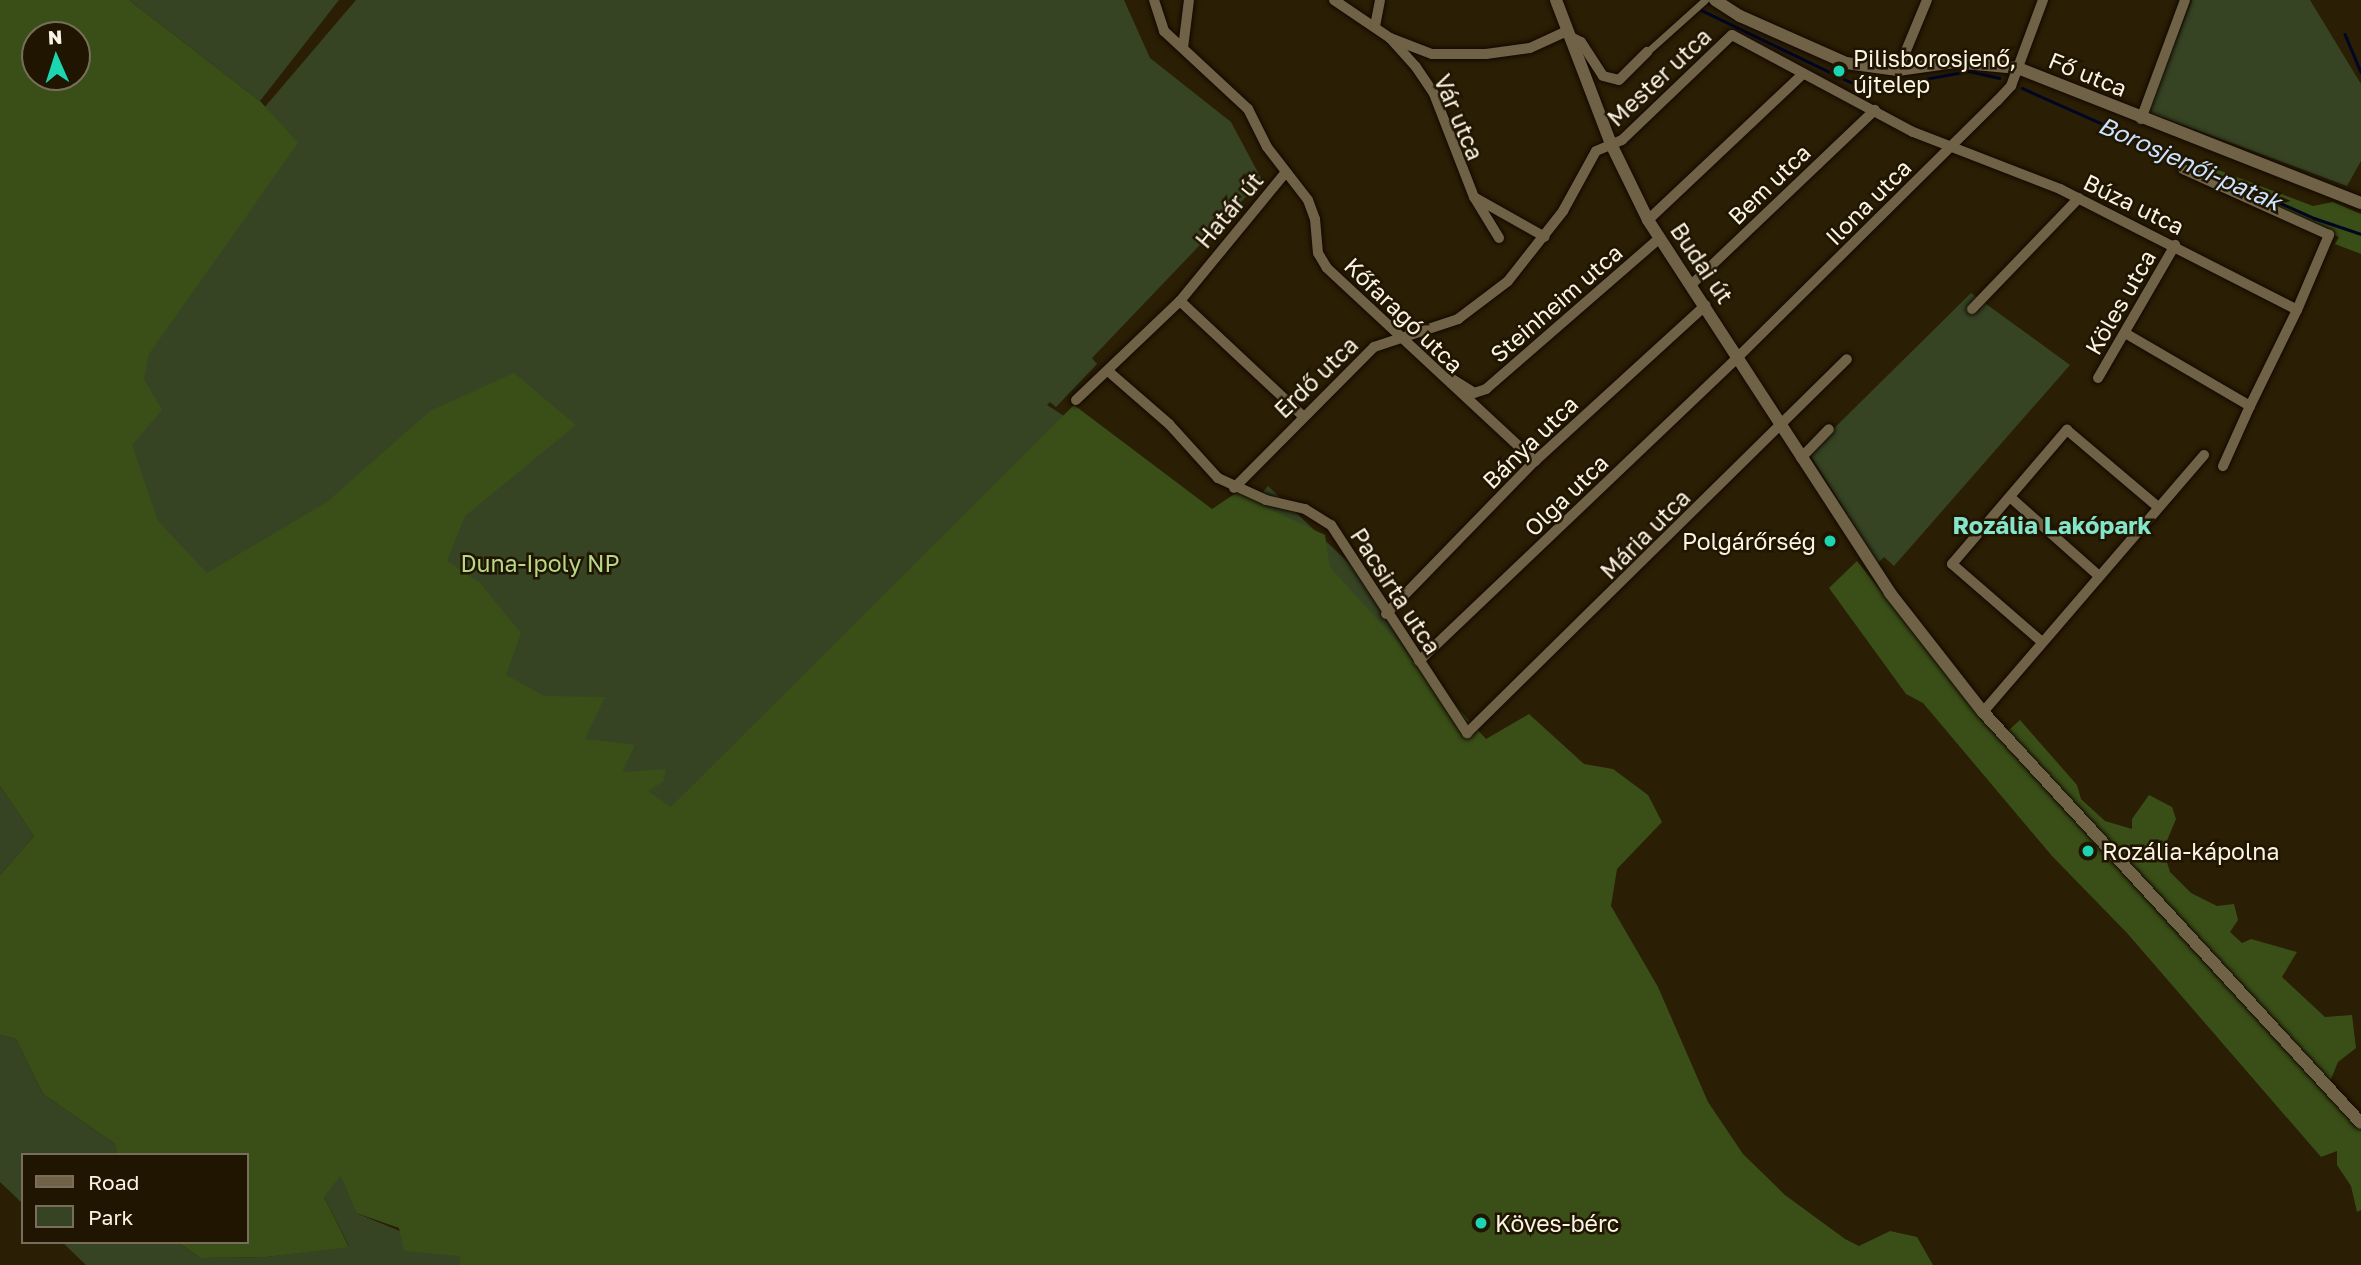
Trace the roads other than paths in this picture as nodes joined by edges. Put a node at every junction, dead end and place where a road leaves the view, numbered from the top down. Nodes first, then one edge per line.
1 (1154, 0) edge
2 (1189, 0) edge
3 (1335, 0) edge
4 (1380, 0) edge
5 (1556, 0) edge
6 (1705, 0) edge
7 (1715, 0) edge
8 (1927, 0) edge
9 (2043, 0) edge
10 (2185, 0) edge
11 (1375, 26) junction
12 (1568, 34) junction
13 (1732, 35) joint
14 (1391, 38) junction
15 (1183, 48) junction
16 (1647, 52) joint
17 (2018, 68) junction
18 (1898, 70) junction
19 (1803, 74) junction
20 (1874, 110) junction
21 (2141, 118) junction
22 (1611, 144) junction
23 (1951, 147) junction
24 (2183, 169) dead end
25 (1285, 173) junction
26 (1474, 197) junction
27 (2079, 198) junction
28 (2359, 199) edge
29 (1648, 220) junction
30 (1545, 237) junction
31 (1499, 238) dead end
32 (1660, 238) junction
33 (2175, 245) junction
34 (1691, 285) junction
35 (1180, 301) junction
36 (1706, 304) junction
37 (1972, 309) dead end
38 (2297, 310) junction
39 (2125, 333) junction
40 (1397, 337) junction
41 (1738, 357) junction
42 (1847, 359) dead end
43 (1108, 371) junction
44 (1438, 375) junction
45 (2098, 377) dead end
46 (1076, 400) dead end
47 (2250, 406) junction
48 (1302, 415) junction
49 (1781, 425) junction
50 (1829, 429) dead end
51 (2204, 455) dead end
52 (1801, 458) junction
53 (1535, 461) junction
54 (2223, 466) dead end
55 (1234, 488) junction
56 (2010, 497) junction
57 (2158, 507) junction
58 (2099, 576) junction
59 (1386, 614) junction
60 (2042, 642) junction
61 (1419, 661) junction
62 (1983, 712) junction
63 (1466, 733) joint
64 (2361, 1124) edge

1 - 15 street, Határ út
2 - 15 street
3 - 11 street, Vár utca
4 - 11 street
5 - 12 street, Budai út
6 - 16 street
7 - 18 street, Fő utca
8 - 18 street
9 - 17 street, Ilona utca
10 - 21 street
11 - 14 street, Vár utca
12 - 14 street
12 - 16 street
12 - 22 street, Budai út
13 - 19 street, Búza utca
13 - 22 street, Mester utca
14 - 26 street, Vár utca
15 - 25 street, Határ út
17 - 18 street, Fő utca
17 - 21 street, Fő utca
17 - 23 street, Ilona utca
19 - 20 street, Búza utca
19 - 29 street
20 - 23 street, Búza utca
20 - 34 street, Bem utca
21 - 28 street, Fő utca
22 - 29 street, Budai út
22 - 30 street, Erdő utca
23 - 27 street, Búza utca
23 - 41 street, Ilona utca
24 - 38 street
25 - 35 street, Határ út
25 - 40 street, Kőfaragó utca
26 - 30 street
26 - 31 street, Vár utca
27 - 33 street, Búza utca
27 - 37 street
29 - 32 street, Budai út
30 - 40 street, Erdő utca
32 - 34 street, Budai út
32 - 44 street, Steinheim utca
33 - 38 street, Búza utca
33 - 39 street, Köles utca
34 - 36 street, Budai út
35 - 43 street, Határ út
35 - 48 street
36 - 41 street, Budai út
36 - 53 street, Bánya utca
38 - 47 street
39 - 45 street, Köles utca
39 - 47 street
40 - 44 street, Kőfaragó utca
40 - 48 street, Erdő utca
41 - 49 street, Budai út
41 - 61 street, Olga utca
42 - 49 street, Mária utca
43 - 46 street, Határ út
43 - 55 street, Pacsirta utca
44 - 53 street, Kőfaragó utca
47 - 54 street
48 - 55 street, Erdő utca
49 - 52 street, Budai út
49 - 63 street, Mária utca
50 - 52 street
51 - 57 street
52 - 62 street, Budai út
53 - 59 street, Bánya utca
55 - 59 street, Pacsirta utca
56 - 57 street
56 - 58 street
56 - 60 street
57 - 58 street
58 - 60 street
59 - 61 street, Pacsirta utca
60 - 62 street
61 - 63 street, Pacsirta utca
62 - 64 street, Budai út

